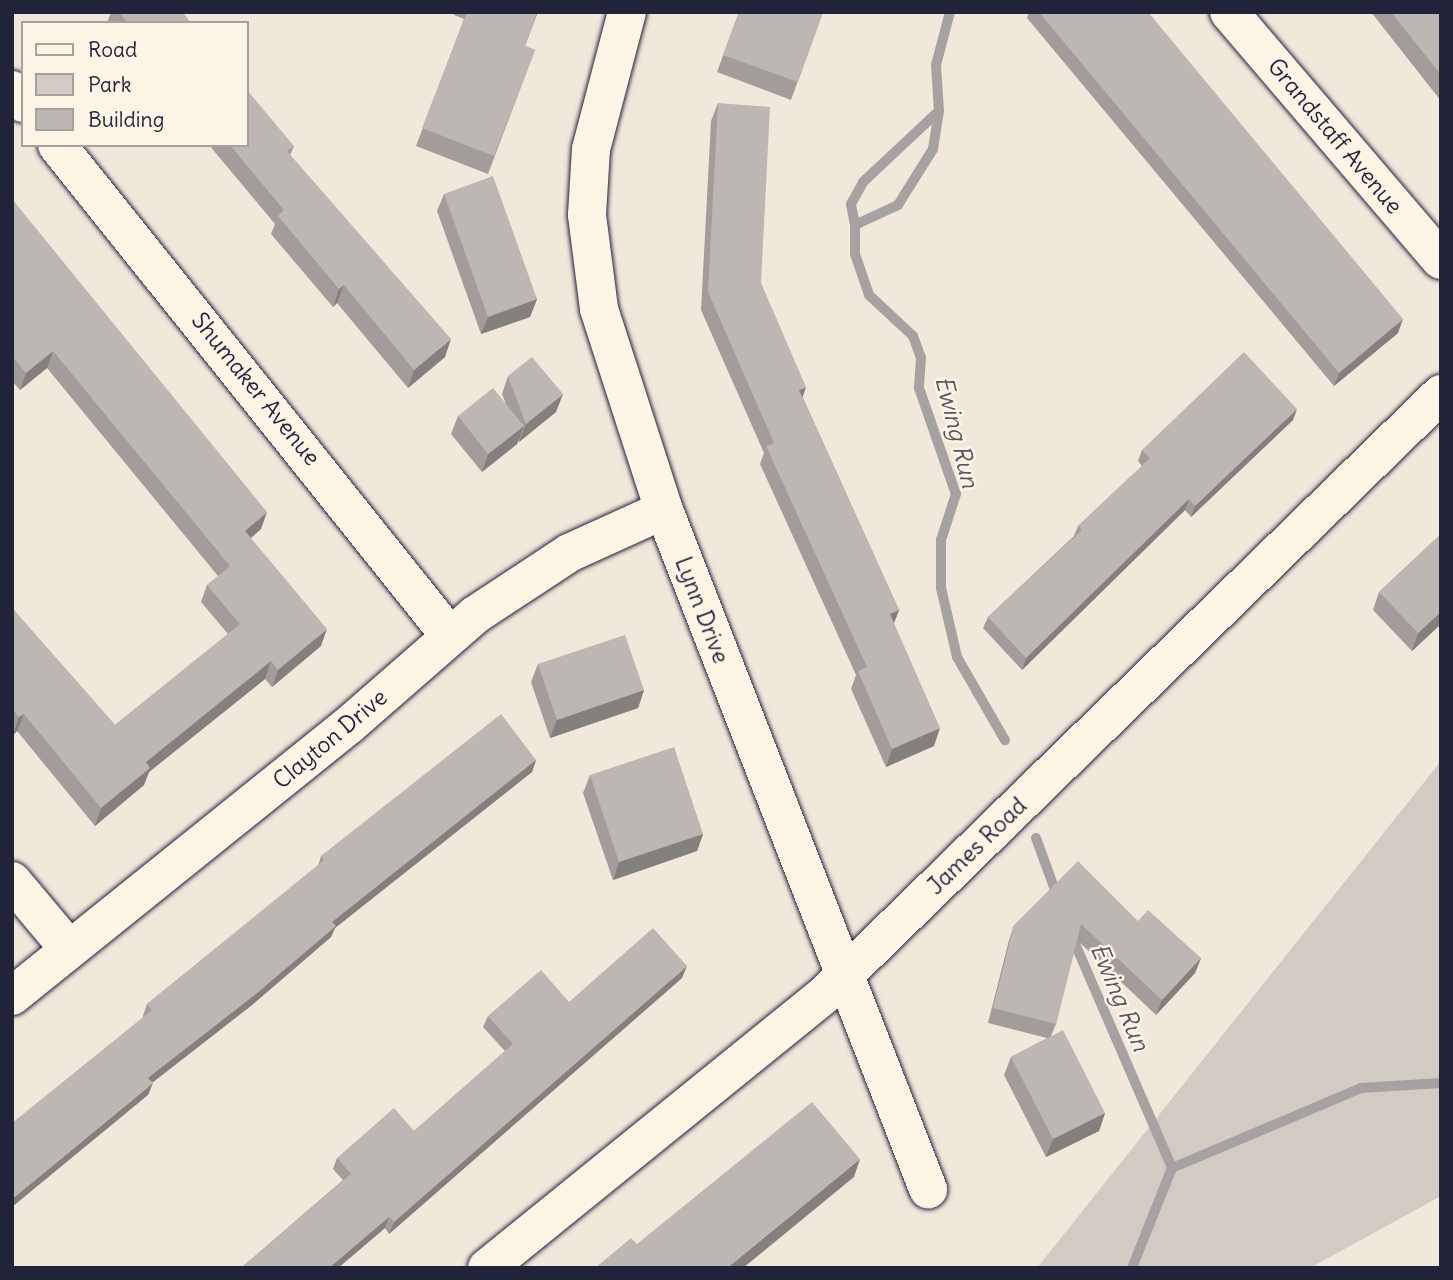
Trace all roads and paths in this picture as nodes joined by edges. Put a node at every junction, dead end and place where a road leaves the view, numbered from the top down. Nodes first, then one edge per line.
1 (628, 12) edge
2 (1229, 12) edge
3 (59, 147) edge
4 (1441, 260) edge
5 (1441, 394) edge
6 (664, 510) junction
7 (450, 636) junction
8 (12, 881) edge
9 (69, 949) junction
10 (842, 978) junction
11 (12, 996) edge
12 (928, 1189) dead end
13 (487, 1268) edge

1 - 6 street, Lynn Drive
2 - 4 street, Grandstaff Avenue
3 - 7 street, Shumaker Avenue
5 - 10 street, James Road
6 - 7 street, Clayton Drive
6 - 10 street, Lynn Drive
7 - 9 street, Clayton Drive
8 - 9 street
9 - 11 street, Clayton Drive
10 - 12 street, Lynn Drive
10 - 13 street, James Road

